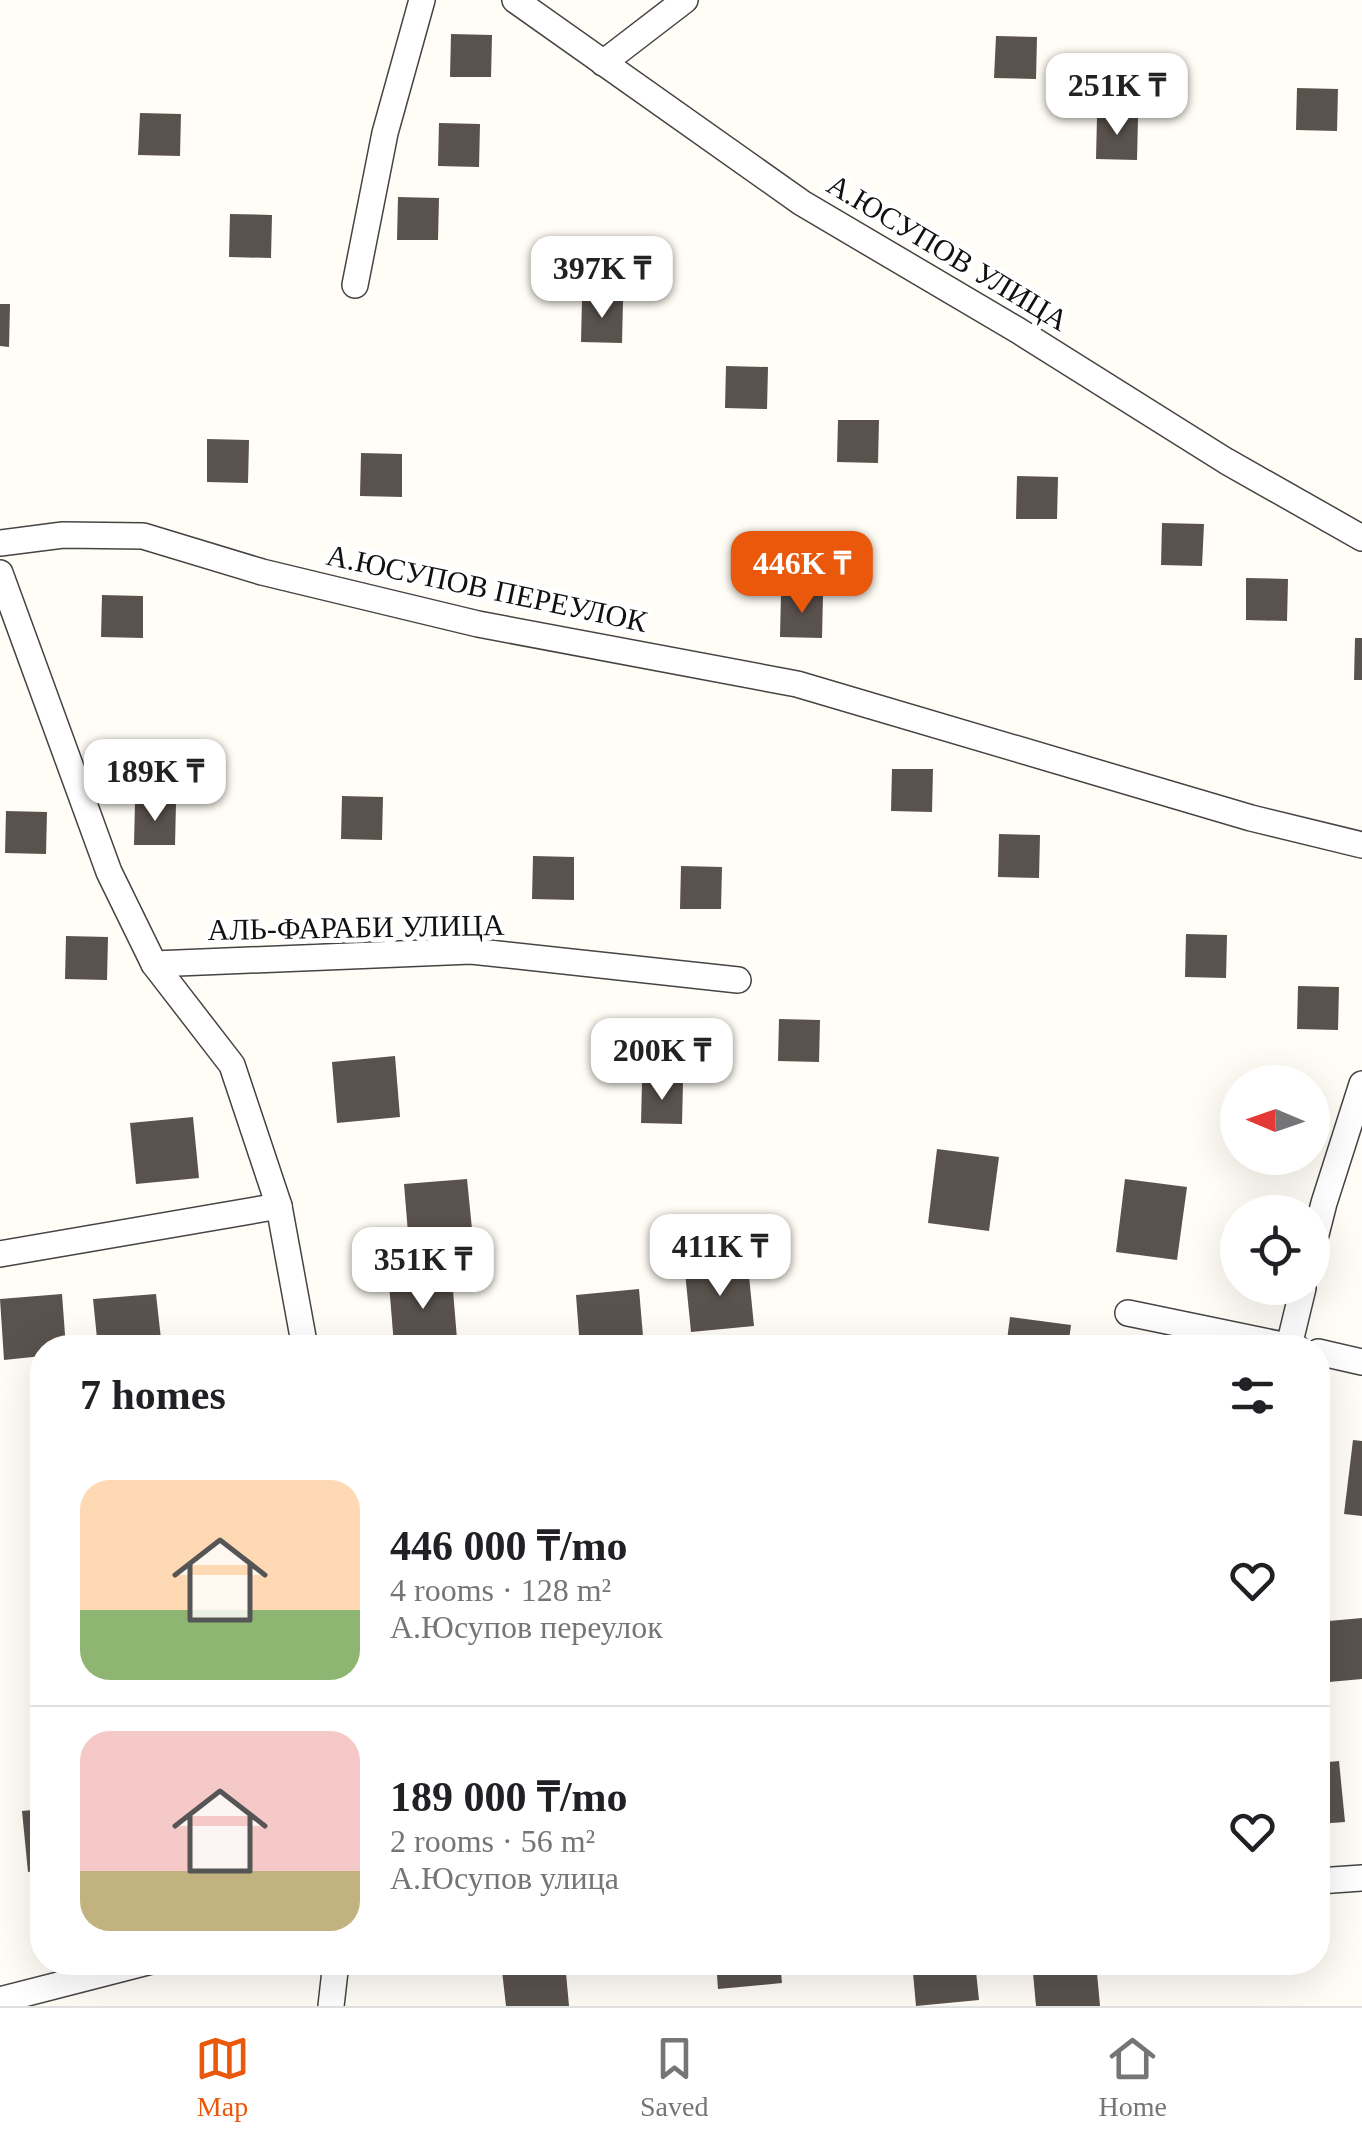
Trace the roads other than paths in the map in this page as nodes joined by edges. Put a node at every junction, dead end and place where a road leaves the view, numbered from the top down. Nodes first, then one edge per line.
1 (422, 0) edge
2 (515, 0) edge
3 (685, 0) edge
4 (603, 64) junction
5 (355, 285) dead end
6 (1362, 538) edge
7 (0, 544) edge
8 (0, 573) edge
9 (1362, 845) edge
10 (154, 964) junction
11 (738, 980) dead end
12 (1362, 1084) edge
13 (1327, 1195) edge
14 (279, 1206) junction
15 (0, 1254) edge
16 (1300, 1305) edge
17 (1128, 1313) dead end
18 (303, 1335) edge
19 (1238, 1335) edge
20 (1295, 1335) edge
21 (1330, 1355) edge
22 (1362, 1362) edge
23 (1362, 1878) edge
24 (1330, 1879) edge
25 (97, 1975) edge
26 (335, 1975) edge
27 (0, 2000) edge
28 (331, 2006) edge

1 - 5 street
2 - 4 street, А.ЮСУПОВ УЛИЦА
3 - 4 street
4 - 6 street, А.ЮСУПОВ УЛИЦА
7 - 9 street, А.ЮСУПОВ ПЕРЕУЛОК
8 - 10 street
10 - 11 street, АЛЬ-ФАРАБИ УЛИЦА
10 - 14 street
12 - 13 street
14 - 15 street
14 - 18 street
16 - 20 street
17 - 19 street
21 - 22 street
23 - 24 street
25 - 27 street
26 - 28 street

